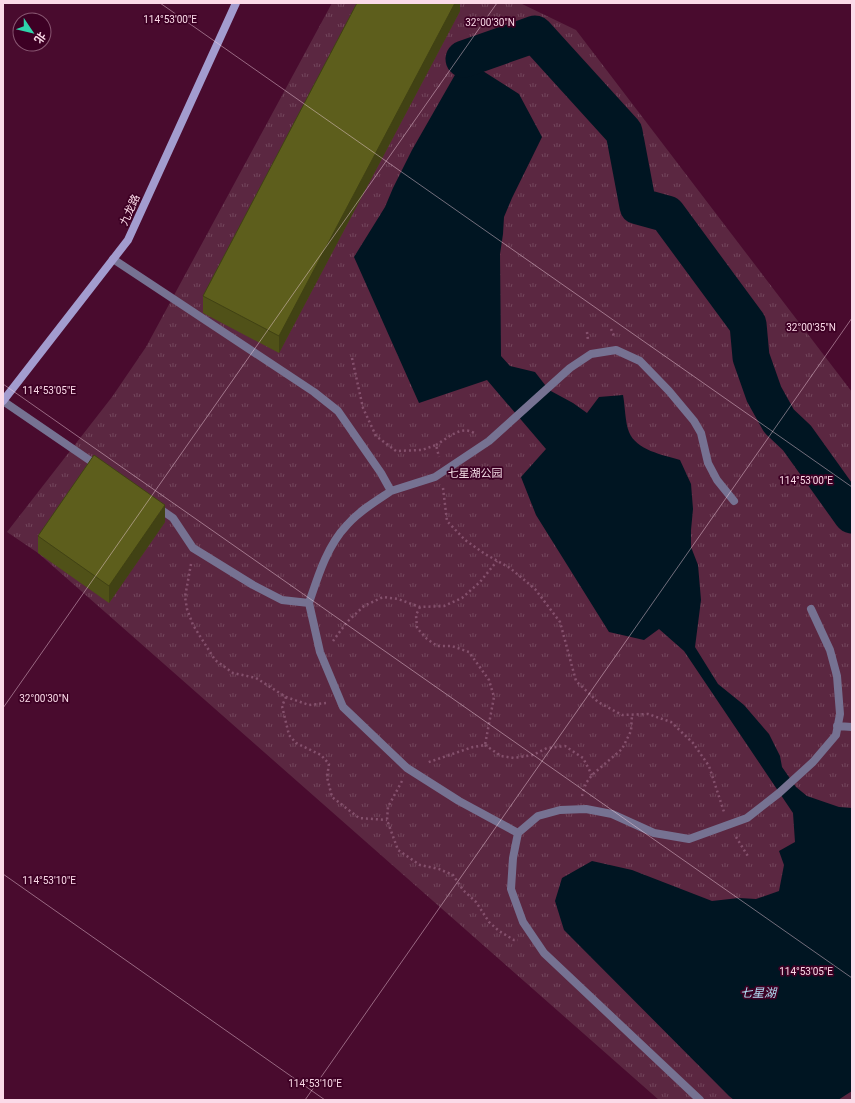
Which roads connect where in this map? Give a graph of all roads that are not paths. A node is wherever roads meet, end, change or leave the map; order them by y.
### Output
1 (236, 3) edge
2 (113, 259) junction
3 (3, 401) edge
4 (107, 473) edge
5 (391, 491) junction
6 (734, 501) dead end
7 (153, 504) edge
8 (309, 602) junction
9 (811, 609) dead end
10 (838, 726) junction
11 (852, 727) edge
12 (518, 833) junction
13 (700, 1100) edge

1 - 2 main road, 九龙路
2 - 3 main road, 九龙路
2 - 5 lane
3 - 4 lane
5 - 6 lane
5 - 8 lane
7 - 8 lane
8 - 12 lane
9 - 10 lane
10 - 11 lane
10 - 12 lane
12 - 13 lane

